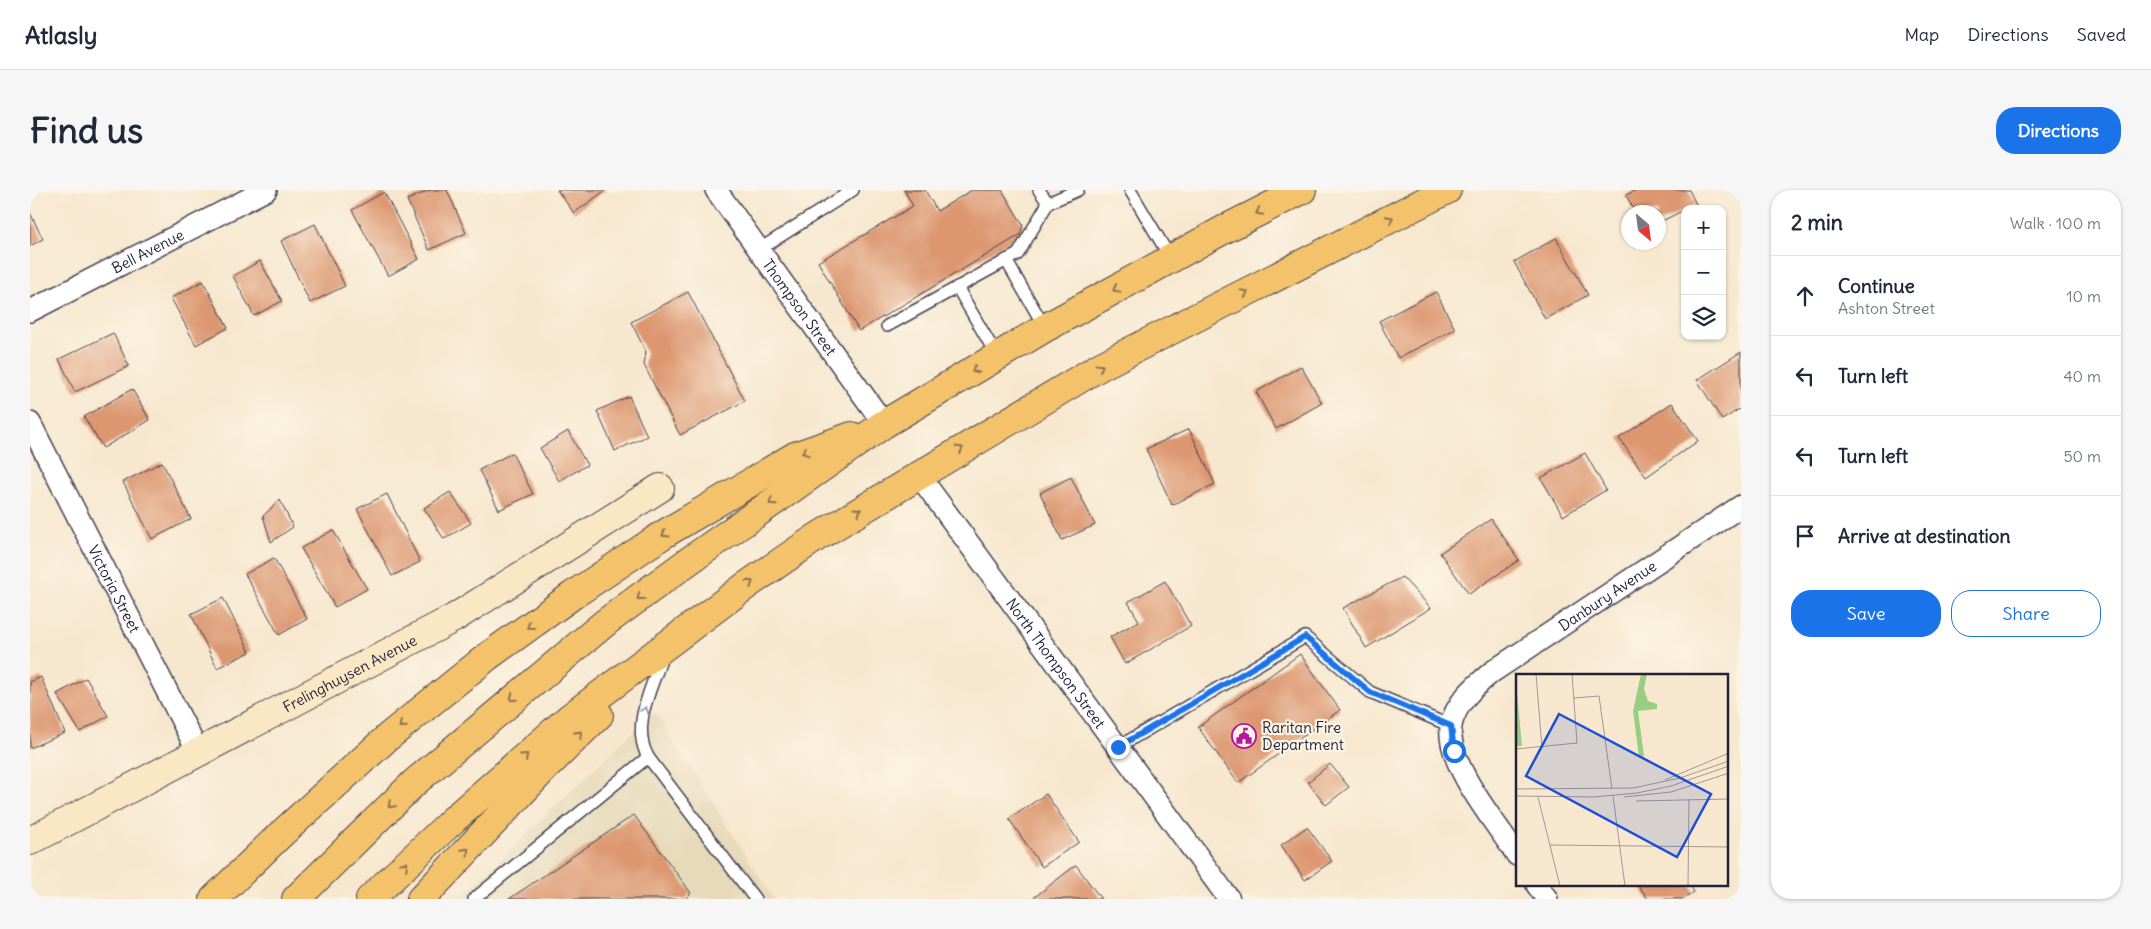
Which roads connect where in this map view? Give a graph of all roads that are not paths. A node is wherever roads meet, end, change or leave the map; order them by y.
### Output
1 (266, 190) edge
2 (716, 190) edge
3 (853, 190) edge
4 (1039, 190) edge
5 (1078, 190) edge
6 (1130, 190) edge
7 (1302, 190) edge
8 (1447, 190) edge
9 (1048, 203) junction
10 (760, 249) junction
11 (1170, 259) junction
12 (1006, 260) junction
13 (957, 287) junction
14 (30, 311) edge
15 (887, 326) dead end
16 (1045, 328) junction
17 (997, 356) junction
18 (30, 423) edge
19 (884, 424) junction
20 (918, 474) junction
21 (660, 488) dead end
22 (1738, 514) edge
23 (711, 612) junction
24 (664, 652) junction
25 (1451, 726) junction
26 (1118, 747) junction
27 (199, 754) junction
28 (648, 757) junction
29 (30, 841) edge
30 (1516, 853) edge
31 (1539, 886) edge
32 (214, 899) edge
33 (296, 899) edge
34 (370, 899) edge
35 (421, 899) edge
36 (474, 899) edge
37 (755, 899) edge
38 (1229, 899) edge
39 (1547, 899) edge

1 - 14 street, Bell Avenue
2 - 10 street, Thompson Street
3 - 10 lane
4 - 9 lane
5 - 9 lane
6 - 11 lane
7 -> 11 highway
20 -> 8 highway
9 - 12 lane
10 - 19 street, Thompson Street
11 -> 16 highway
12 - 13 lane
12 - 16 lane
13 - 15 lane
13 - 17 lane
16 - 17 highway
17 -> 19 highway
18 - 27 street, Victoria Street
19 -> 32 highway
19 -> 33 highway
23 -> 20 highway
20 - 26 street, North Thompson Street
21 - 27 street, Frelinghuysen Avenue
22 - 25 street, Danbury Avenue
23 - 24 highway
34 -> 23 highway
28 -> 24 lane
35 -> 24 highway
25 - 26 lane
25 - 30 street
26 - 38 street, North Thompson Street
27 - 29 street, Frelinghuysen Avenue
28 - 36 lane
28 - 37 lane
31 - 39 street

